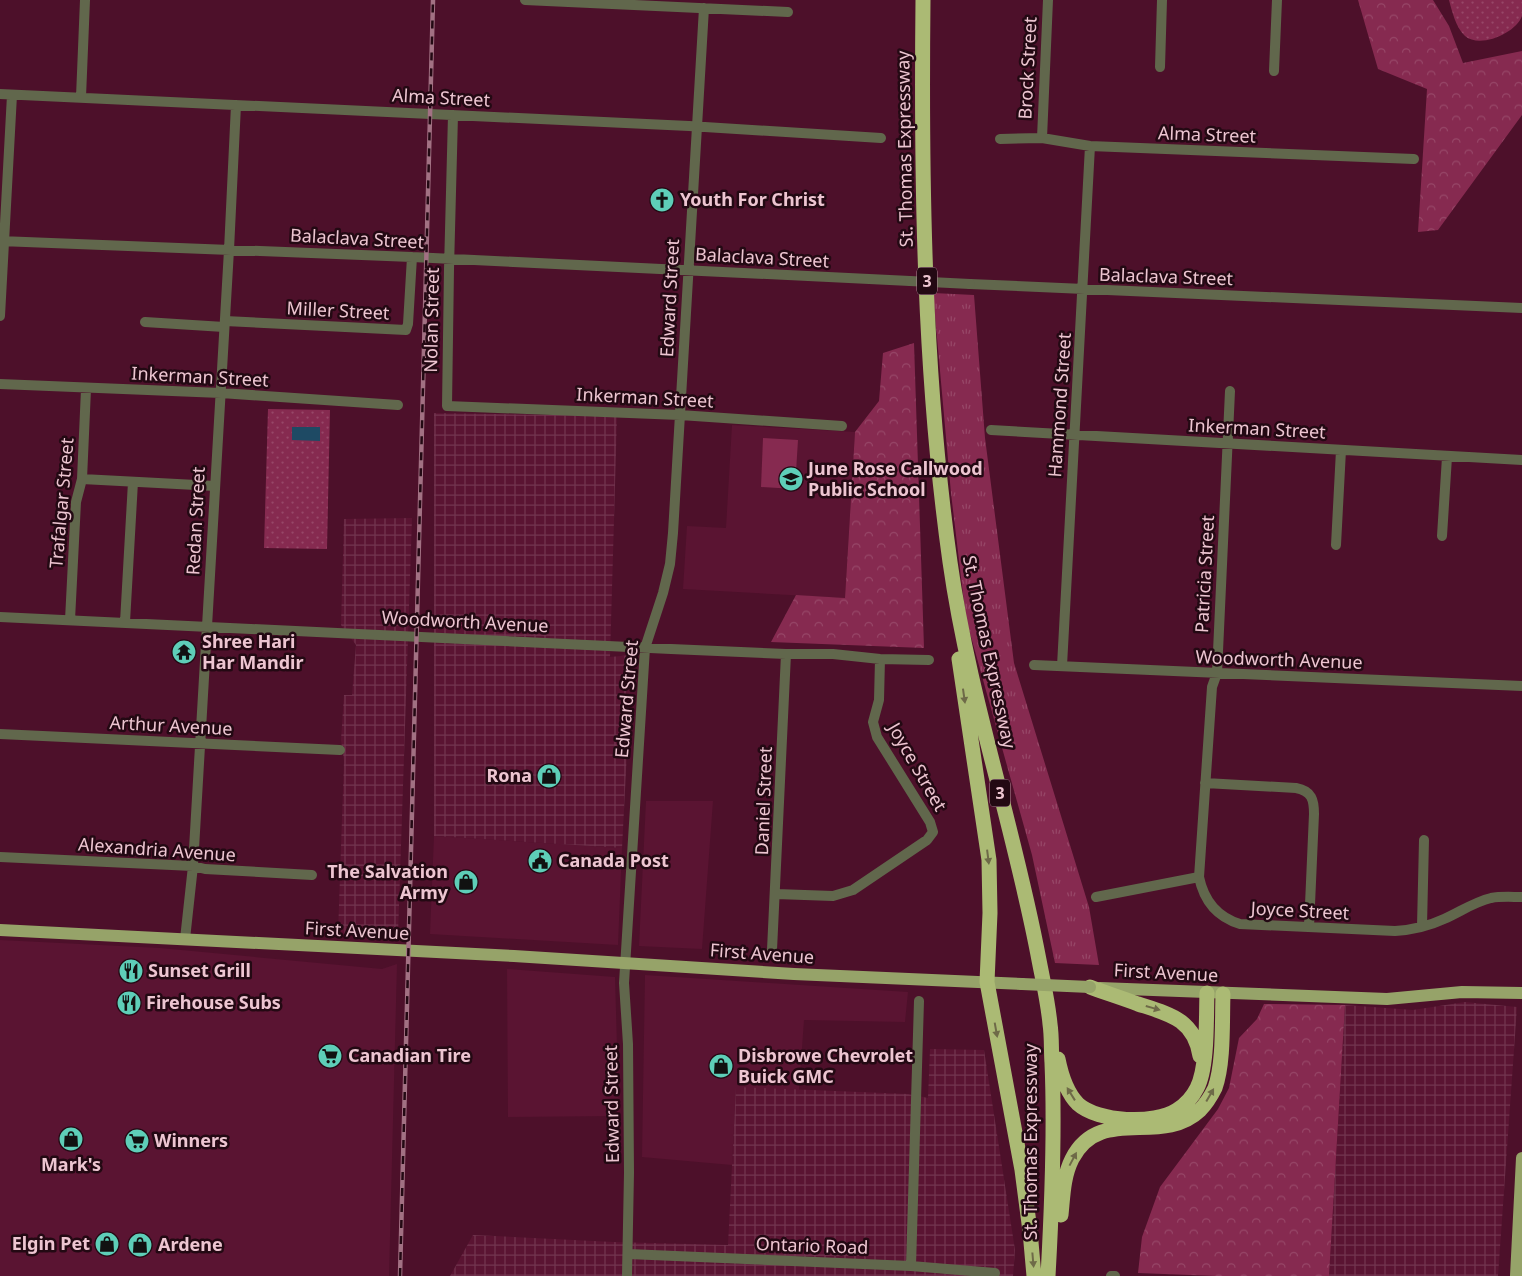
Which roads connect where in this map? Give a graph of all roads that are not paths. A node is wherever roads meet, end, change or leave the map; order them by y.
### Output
1 (85, 0) edge
2 (525, 0) edge
3 (923, 0) edge
4 (1048, 0) edge
5 (1162, 0) edge
6 (1277, 0) edge
7 (733, 5) edge
8 (704, 8) junction
9 (788, 12) dead end
10 (1160, 67) dead end
11 (1274, 71) dead end
12 (0, 94) edge
13 (12, 95) junction
14 (81, 97) junction
15 (236, 105) junction
16 (453, 115) junction
17 (697, 126) junction
18 (881, 138) dead end
19 (1042, 138) junction
20 (1000, 139) dead end
21 (1090, 146) junction
22 (1414, 159) dead end
23 (2, 241) edge
24 (229, 250) junction
25 (412, 258) junction
26 (449, 259) junction
27 (688, 271) junction
28 (1084, 289) junction
29 (1522, 309) edge
30 (0, 316) edge
31 (145, 322) dead end
32 (225, 324) junction
33 (0, 384) edge
34 (86, 388) junction
35 (1230, 392) dead end
36 (220, 393) junction
37 (398, 405) dead end
38 (447, 406) joint
39 (680, 416) junction
40 (842, 426) dead end
41 (991, 430) dead end
42 (1074, 435) junction
43 (1228, 443) junction
44 (1340, 450) junction
45 (1447, 456) junction
46 (1522, 460) edge
47 (82, 479) junction
48 (133, 482) junction
49 (215, 486) junction
50 (1442, 536) dead end
51 (1336, 544) dead end
52 (949, 561) junction
53 (0, 617) edge
54 (70, 620) junction
55 (125, 622) junction
56 (207, 626) junction
57 (645, 648) junction
58 (786, 654) junction
59 (880, 659) junction
60 (929, 660) dead end
61 (1034, 665) dead end
62 (1062, 666) junction
63 (1217, 673) junction
64 (1522, 686) edge
65 (0, 734) edge
66 (200, 744) junction
67 (340, 750) dead end
68 (1205, 783) junction
69 (1424, 840) dead end
70 (0, 857) edge
71 (193, 866) junction
72 (312, 875) dead end
73 (1199, 877) junction
74 (776, 894) junction
75 (1096, 897) dead end
76 (1522, 897) edge
77 (1422, 926) junction
78 (1309, 927) junction
79 (0, 930) edge
80 (185, 939) junction
81 (772, 950) dead end
82 (626, 963) junction
83 (988, 982) junction
84 (1090, 987) junction
85 (1206, 993) junction
86 (1522, 993) edge
87 (1223, 994) junction
88 (919, 1001) dead end
89 (1050, 1026) junction
90 (1199, 1081) junction
91 (1522, 1158) edge
92 (628, 1254) junction
93 (911, 1266) junction
94 (996, 1274) dead end
95 (627, 1276) edge
96 (1034, 1276) edge
97 (1048, 1276) edge
98 (1056, 1276) edge
99 (1516, 1276) edge

1 - 14 street
2 - 8 street
3 - 52 highway, St. Thomas Expressway / 3
4 - 19 street, Brock Street
5 - 10 street
6 - 11 street
7 - 8 street
7 - 9 street
8 - 17 street, Edward Street
12 - 13 street, Alma Street
13 - 14 street, Alma Street
13 - 23 street
14 - 15 street, Alma Street
15 - 16 street, Alma Street
15 - 24 street, Redan Street
16 - 17 street, Alma Street
16 - 26 street, Nolan Street
17 - 18 street, Alma Street
17 - 27 street, Edward Street
19 - 20 street, Alma Street
19 - 21 street, Alma Street
21 - 22 street, Alma Street
21 - 28 street, Hammond Street
23 - 24 street, Balaclava Street
23 - 30 street
24 - 25 street, Balaclava Street
24 - 32 street, Redan Street
25 - 26 street, Balaclava Street
25 - 32 street, Miller Street
26 - 27 street, Balaclava Street
26 - 38 street, Nolan Street
27 - 28 street, Balaclava Street, bridge
27 - 39 street, Edward Street
28 - 29 street, Balaclava Street
28 - 42 street, Hammond Street
31 - 32 street
32 - 36 street, Redan Street
33 - 34 street, Inkerman Street
34 - 36 street, Inkerman Street
34 - 47 street, Trafalgar Street
35 - 43 street, Patricia Street
36 - 37 street, Inkerman Street
36 - 49 street, Redan Street
38 - 39 street, Inkerman Street
39 - 40 street, Inkerman Street
39 - 57 street, Edward Street
41 - 42 street, Inkerman Street
42 - 43 street, Inkerman Street
42 - 62 street, Hammond Street
43 - 44 street, Inkerman Street
43 - 63 street, Patricia Street
44 - 45 street, Inkerman Street
44 - 51 street
45 - 46 street, Inkerman Street
45 - 50 street
47 - 48 street
47 - 54 street, Trafalgar Street
48 - 49 street
48 - 55 street
49 - 56 street, Redan Street
52 -> 83 highway
52 - 89 highway, St. Thomas Expressway / 3
53 - 54 street, Woodworth Avenue
54 - 55 street, Woodworth Avenue
55 - 56 street, Woodworth Avenue
56 - 57 street, Woodworth Avenue
56 - 66 street, Redan Street
57 - 58 street, Woodworth Avenue
57 - 82 street, Edward Street
58 - 59 street, Woodworth Avenue
58 - 74 street, Daniel Street
59 - 60 street, Woodworth Avenue
59 - 74 street, Joyce Street
61 - 62 street, Woodworth Avenue
62 - 63 street, Woodworth Avenue
63 - 64 street, Woodworth Avenue
63 - 68 street, Patricia Street
65 - 66 street, Arthur Avenue
66 - 67 street, Arthur Avenue
66 - 71 street, Redan Street
68 - 73 street, Patricia Street
68 - 78 street
69 - 77 street
70 - 71 street, Alexandria Avenue
71 - 72 street, Alexandria Avenue
71 - 80 street, Redan Street
73 - 75 street
73 - 78 street, Joyce Street
74 - 81 street, Daniel Street
76 - 77 street, Joyce Street
77 - 78 street, Joyce Street
79 - 80 main road, First Avenue
80 - 82 main road, First Avenue
82 - 83 main road, First Avenue
82 - 92 street, Edward Street
83 - 84 main road, First Avenue, bridge
83 -> 96 highway
84 - 85 main road, First Avenue
84 -> 90 highway
85 - 87 main road, First Avenue
85 - 90 highway
86 - 87 main road, First Avenue
98 -> 87 highway
88 - 93 street
90 -> 89 highway
89 - 97 highway, St. Thomas Expressway / 3
91 - 99 main road
92 - 93 street, Ontario Road
92 - 95 street, Edward Street
93 - 94 street, Ontario Road

